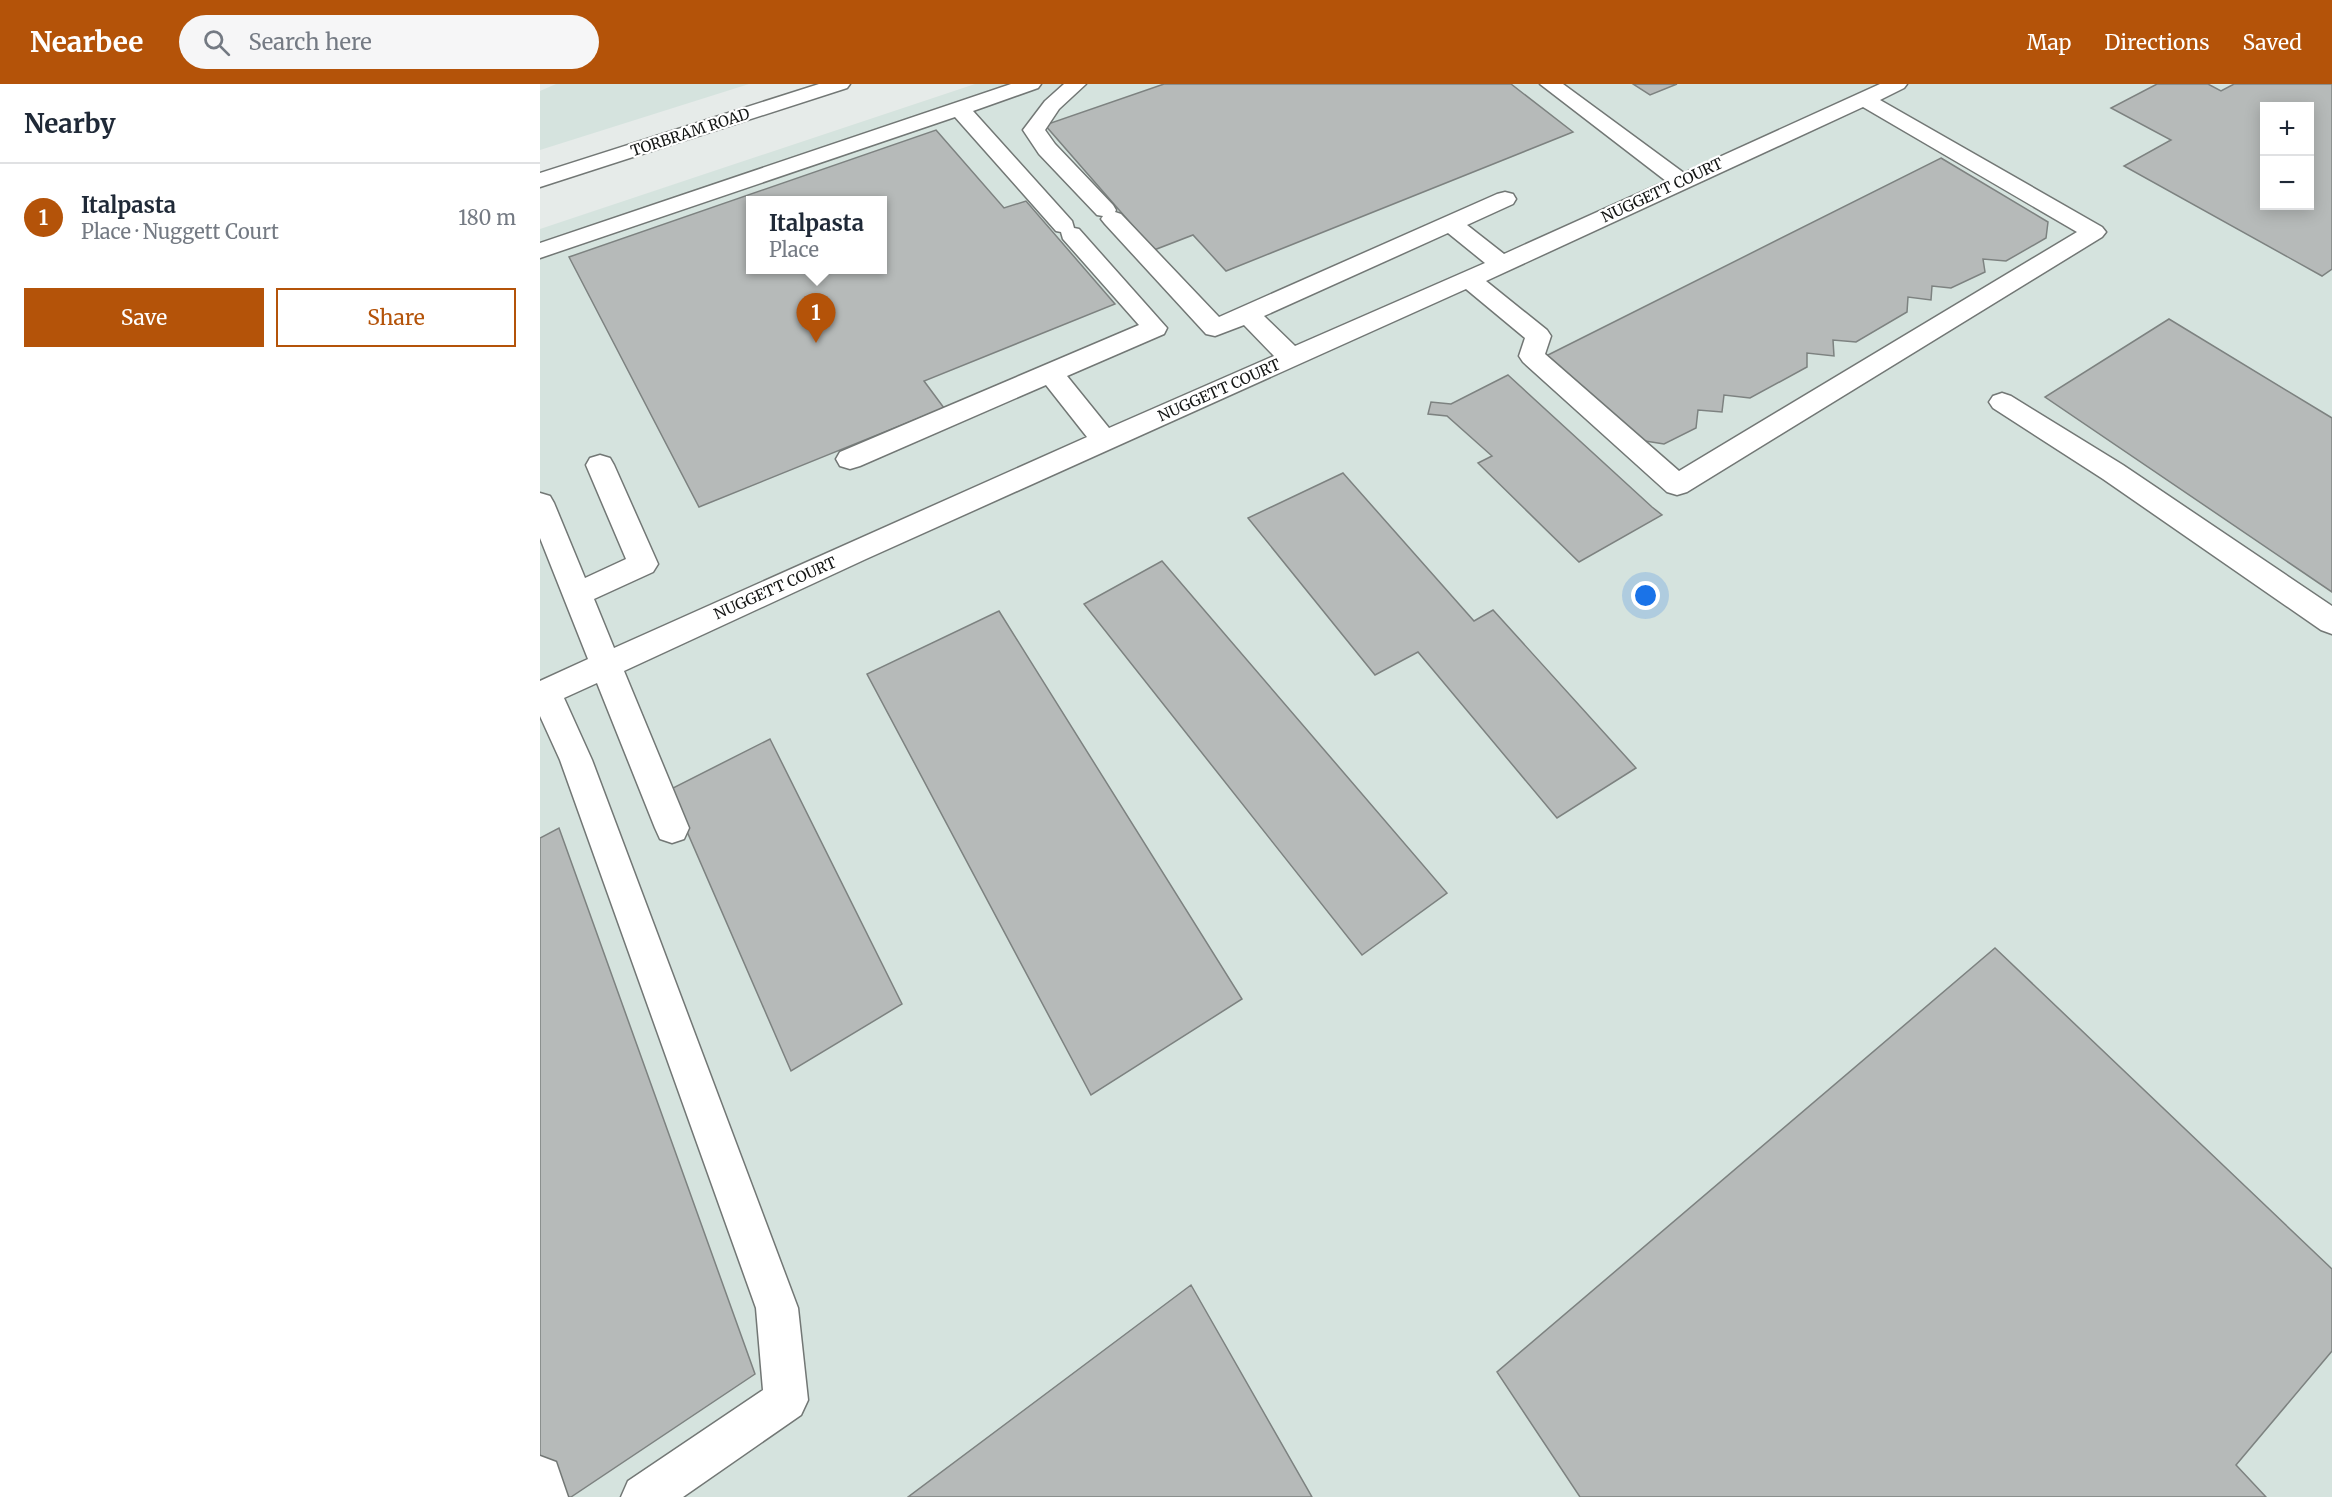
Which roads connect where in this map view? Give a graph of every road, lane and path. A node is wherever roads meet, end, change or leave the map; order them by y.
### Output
1 (840, 84) edge
2 (1030, 84) edge
3 (1076, 84) edge
4 (1550, 84) edge
5 (1897, 84) edge
6 (1864, 99) junction
7 (958, 108) junction
8 (540, 180) edge
9 (1681, 181) junction
10 (1505, 199) dead end
11 (1450, 223) junction
12 (540, 251) edge
13 (1501, 264) junction
14 (1468, 279) junction
15 (1247, 314) junction
16 (1291, 358) junction
17 (1051, 373) junction
18 (2002, 402) dead end
19 (1105, 441) junction
20 (850, 459) dead end
21 (600, 465) dead end
22 (540, 503) edge
23 (577, 594) junction
24 (2332, 622) edge
25 (606, 664) junction
26 (542, 693) edge
27 (672, 828) dead end
28 (540, 1478) edge
29 (545, 1497) edge
30 (644, 1497) edge

1 - 8 street, TORBRAM ROAD
2 - 7 street
3 - 15 street
4 - 9 street
5 - 6 street, NUGGETT COURT
6 - 9 street, NUGGETT COURT
6 - 14 street
7 - 12 street
7 - 17 street
9 - 13 street, NUGGETT COURT
10 - 11 street
11 - 13 street
11 - 15 street
13 - 14 street, NUGGETT COURT
14 - 16 street, NUGGETT COURT
15 - 16 street
16 - 19 street, NUGGETT COURT
17 - 19 street
17 - 20 street
18 - 24 street
19 - 25 street, NUGGETT COURT
21 - 23 street
22 - 23 street
23 - 25 street
25 - 26 street, NUGGETT COURT
25 - 27 street
26 - 30 street
28 - 29 street

